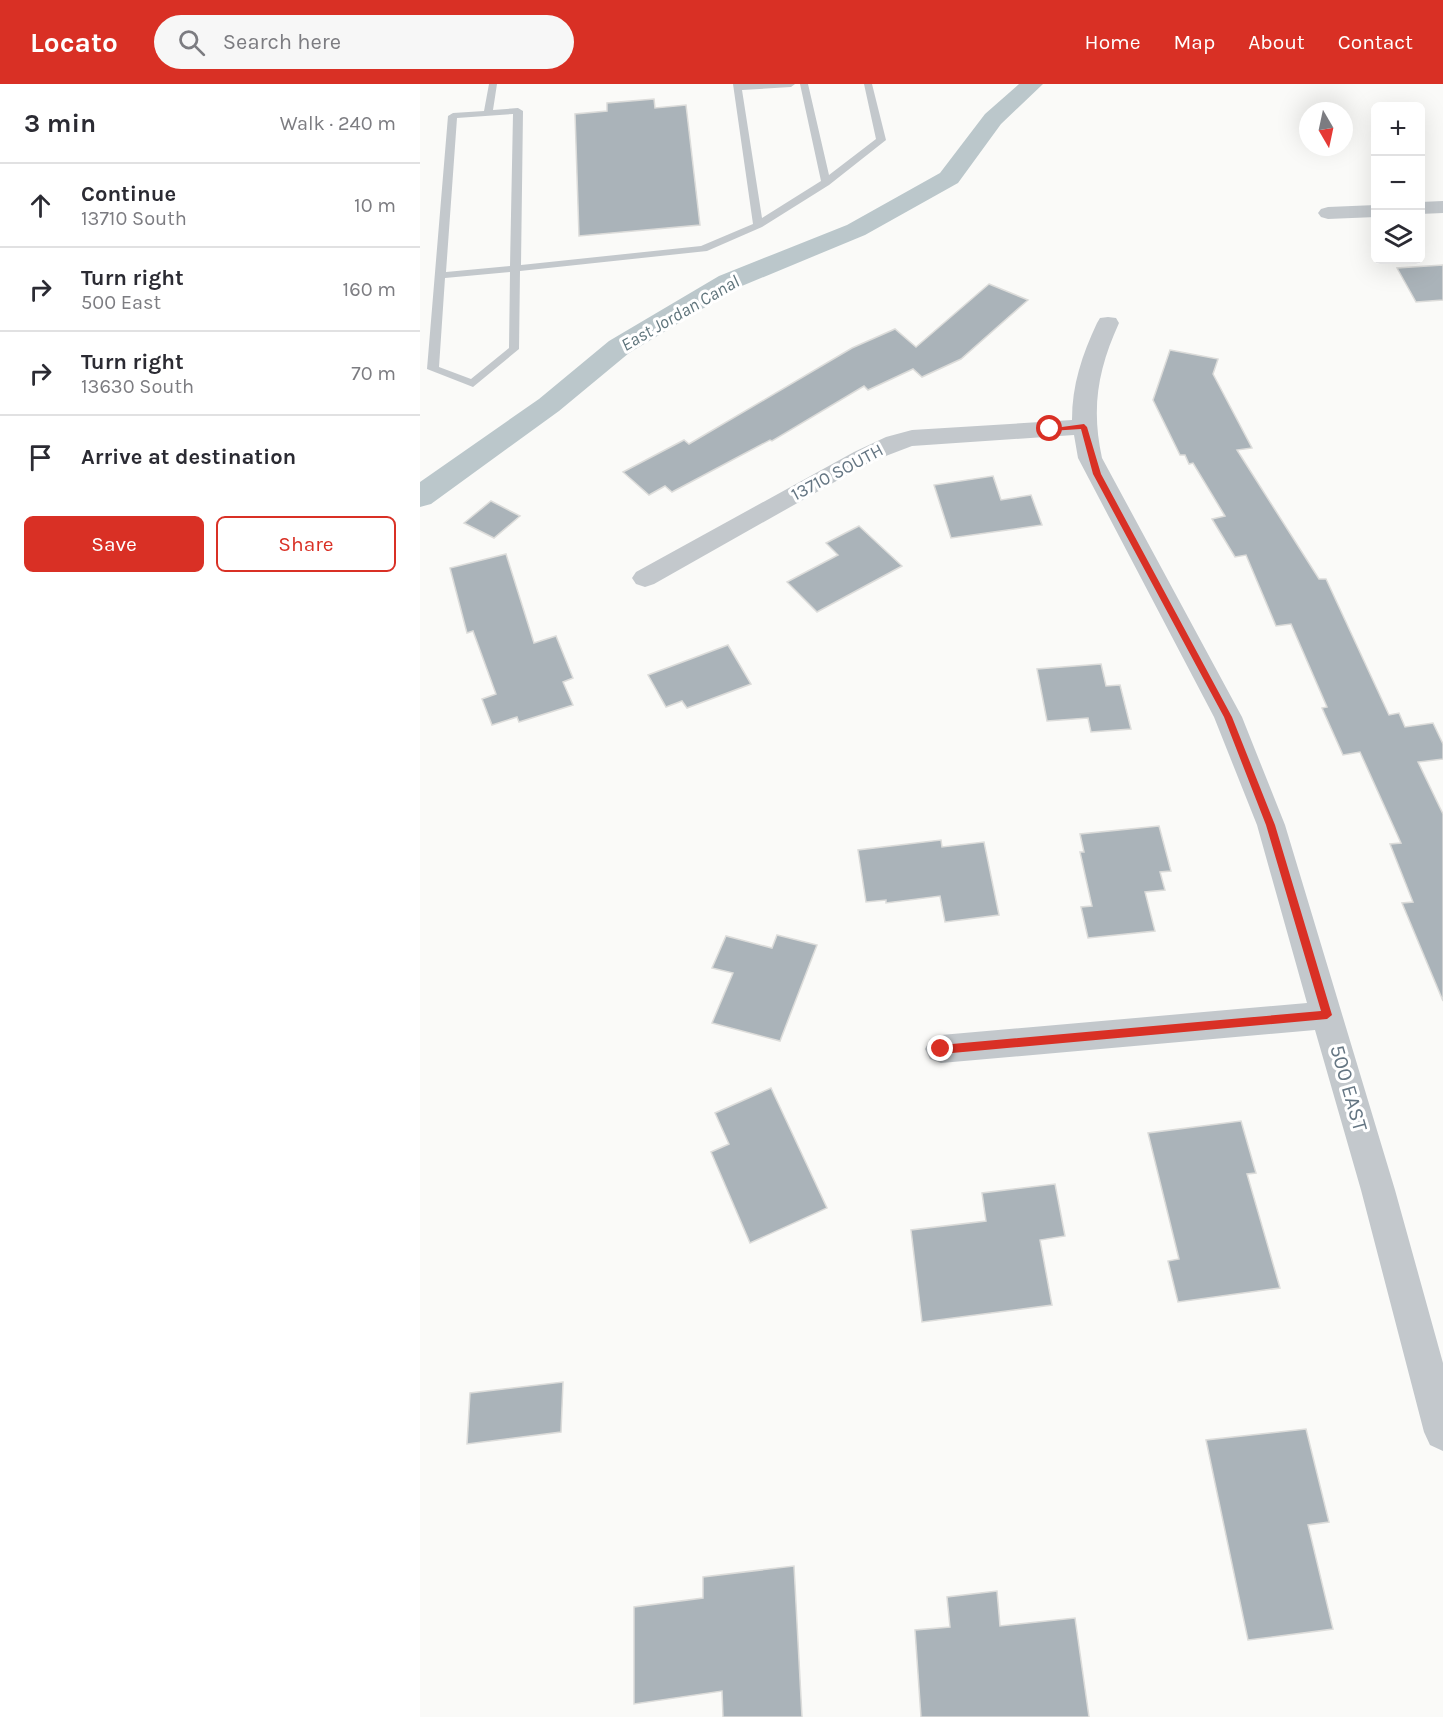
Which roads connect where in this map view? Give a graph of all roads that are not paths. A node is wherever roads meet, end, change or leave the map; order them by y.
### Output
1 (493, 84) edge
2 (791, 84) edge
3 (804, 84) edge
4 (868, 84) edge
5 (737, 86) edge
6 (488, 113) junction
7 (826, 183) junction
8 (1443, 207) edge
9 (1425, 208) edge
10 (1371, 211) edge
11 (1328, 213) dead end
12 (758, 225) junction
13 (515, 269) junction
14 (439, 276) junction
15 (1108, 323) dead end
16 (1084, 427) junction
17 (645, 578) dead end
18 (1327, 1015) junction
19 (941, 1049) dead end
20 (1443, 1432) edge

1 - 6 lane
2 - 5 lane
3 - 7 lane
4 - 7 lane
5 - 12 lane
6 - 13 lane
6 - 14 lane
7 - 12 lane
8 - 9 street
10 - 11 street
12 - 13 lane
13 - 14 lane
13 - 14 lane
15 - 16 street, 500 EAST
16 - 17 street, 13710 SOUTH
16 - 18 street, 500 EAST
18 - 19 street
18 - 20 street, 500 EAST

